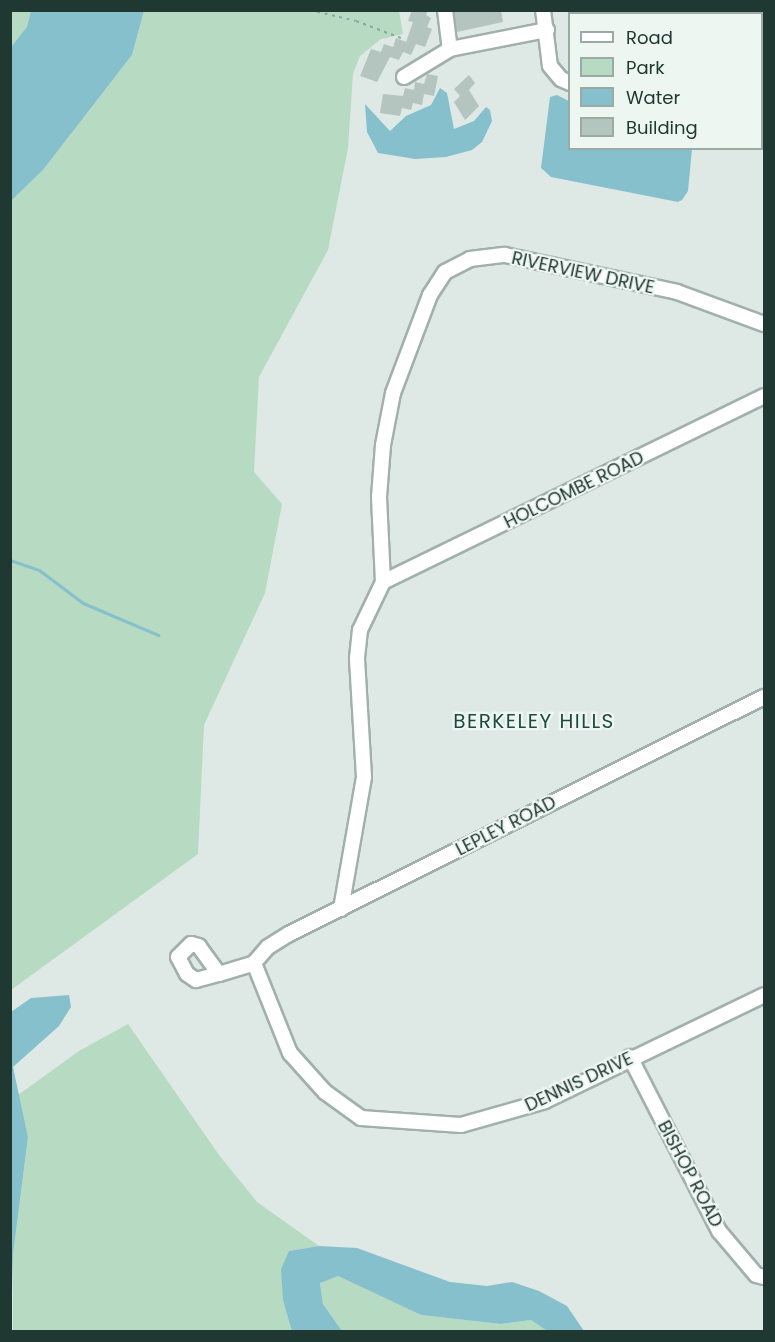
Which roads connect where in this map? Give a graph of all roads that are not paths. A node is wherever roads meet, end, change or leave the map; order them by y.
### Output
1 (445, 10) edge
2 (543, 10) edge
3 (547, 30) junction
4 (450, 49) junction
5 (404, 77) dead end
6 (568, 82) edge
7 (765, 324) edge
8 (765, 396) edge
9 (383, 582) junction
10 (765, 697) edge
11 (341, 909) junction
12 (254, 963) junction
13 (219, 974) dead end
14 (765, 995) edge
15 (630, 1057) junction
16 (765, 1277) edge

1 - 4 street
2 - 3 street
3 - 4 street
3 - 6 street
4 - 5 street
7 - 9 street, RIVERVIEW DRIVE
8 - 9 street, HOLCOMBE ROAD
9 - 11 street, RIVERVIEW DRIVE
10 - 11 street, LEPLEY ROAD
11 - 12 street, LEPLEY ROAD
12 - 13 street
12 - 15 street, DENNIS DRIVE
14 - 15 street, DENNIS DRIVE
15 - 16 street, BISHOP ROAD

